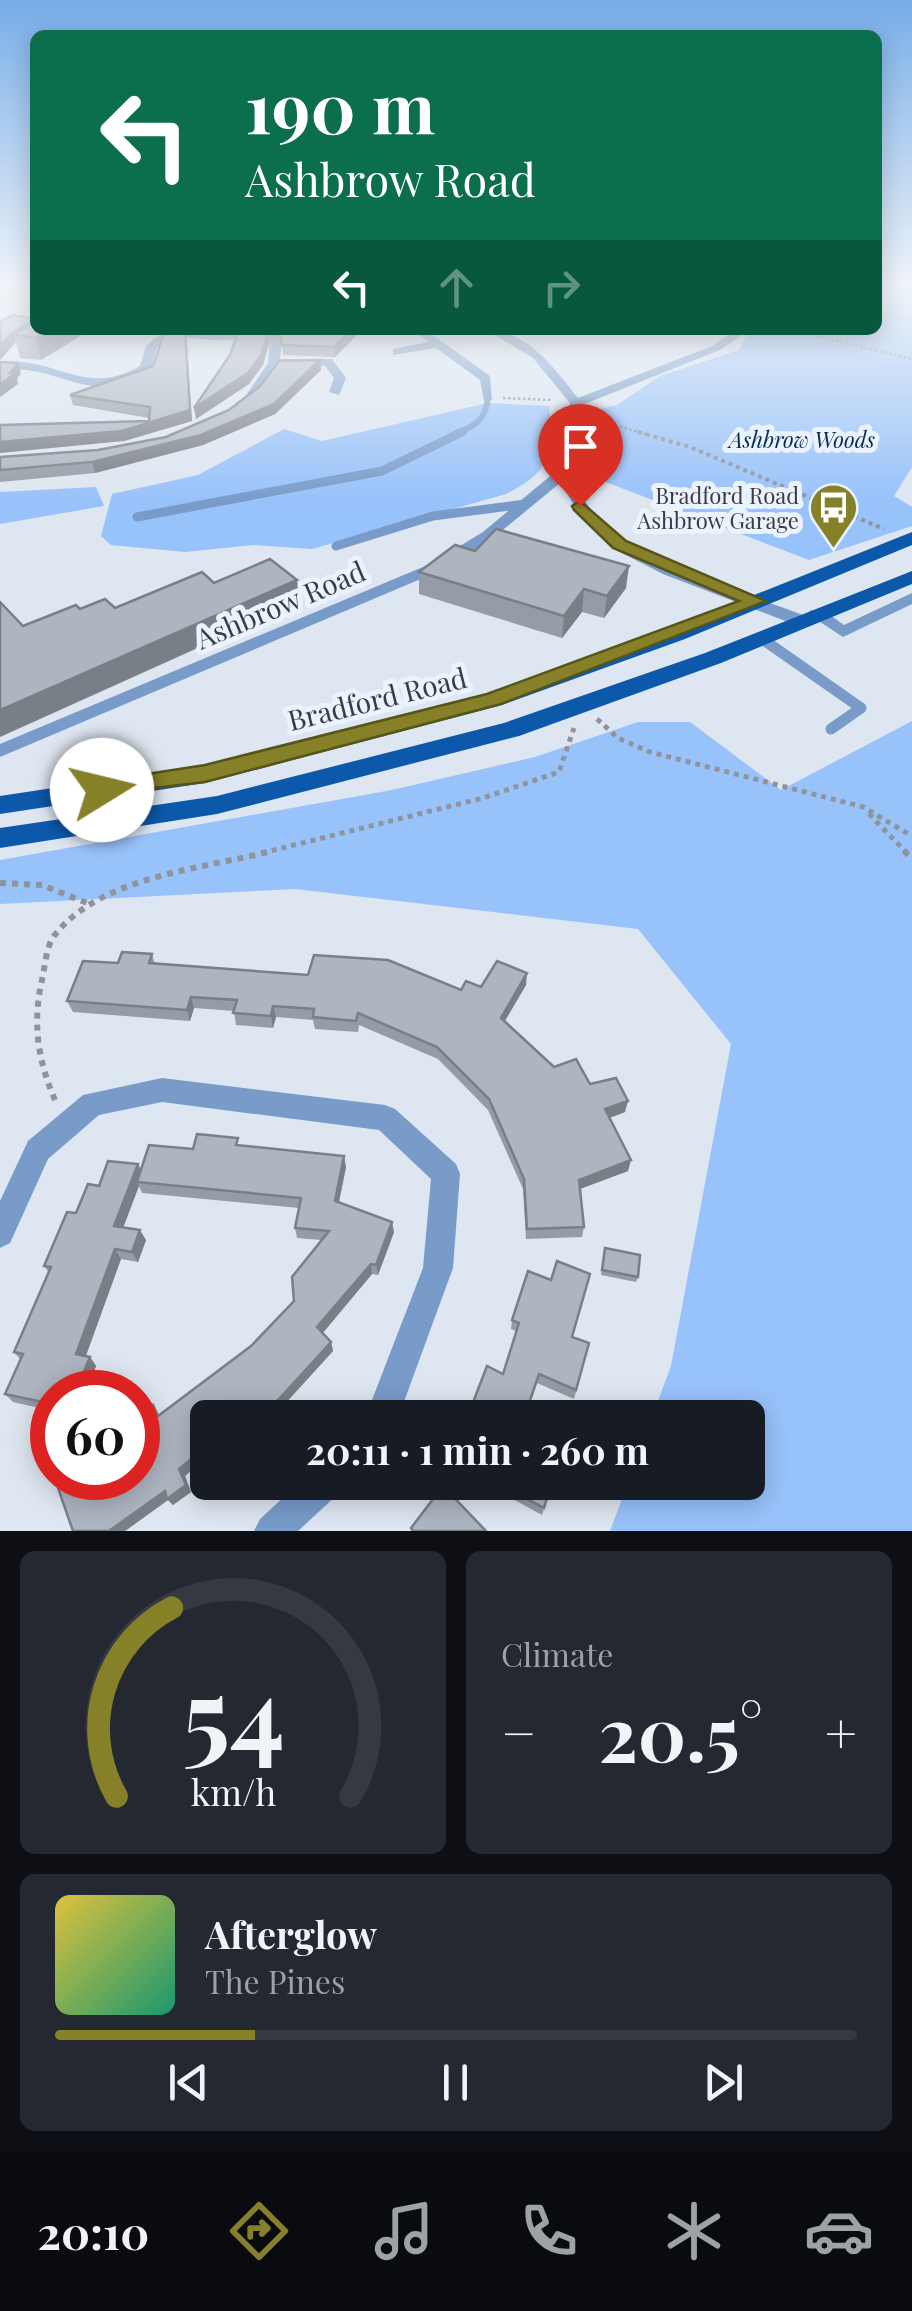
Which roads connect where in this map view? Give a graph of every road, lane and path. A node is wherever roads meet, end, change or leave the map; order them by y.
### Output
1 (148, 359) edge
2 (274, 359) edge
3 (458, 359) edge
4 (540, 359) edge
5 (688, 359) edge
6 (274, 363) junction
7 (4, 365) edge
8 (334, 392) dead end
9 (488, 397) junction
10 (242, 404) edge
11 (575, 406) junction
12 (562, 474) junction
13 (524, 504) junction
14 (137, 517) dead end
15 (904, 533) edge
16 (336, 546) dead end
17 (912, 577) edge
18 (912, 598) edge
19 (756, 601) junction
20 (809, 618) junction
21 (761, 638) junction
22 (580, 705) junction
23 (830, 728) dead end
24 (1, 751) edge
25 (0, 805) edge
26 (863, 807) junction
27 (912, 836) edge
28 (0, 838) edge
29 (912, 859) edge
30 (0, 883) edge
31 (87, 903) junction
32 (66, 1126) junction
33 (0, 1233) edge
34 (389, 1400) edge
35 (306, 1500) edge
36 (272, 1531) edge

1 - 7 street
2 - 6 street
3 - 9 street
4 - 11 street
5 - 11 street
6 - 8 street
6 - 10 street
9 - 11 path
9 - 14 lane
11 - 12 street
11 - 15 path
12 - 13 street, Ashbrow Road
12 - 19 street
13 - 16 lane
13 - 24 street, Ashbrow Road
15 - 19 main road, Bradford Road
17 - 20 main road
18 - 20 street
19 - 20 street
19 - 25 main road, Bradford Road
20 - 21 main road
21 - 22 main road
21 - 23 lane
22 - 26 path
22 - 28 main road
22 - 31 path
26 - 27 path
26 - 29 path
30 - 31 path
31 - 32 path
32 - 33 street
32 - 34 street
35 - 36 street

